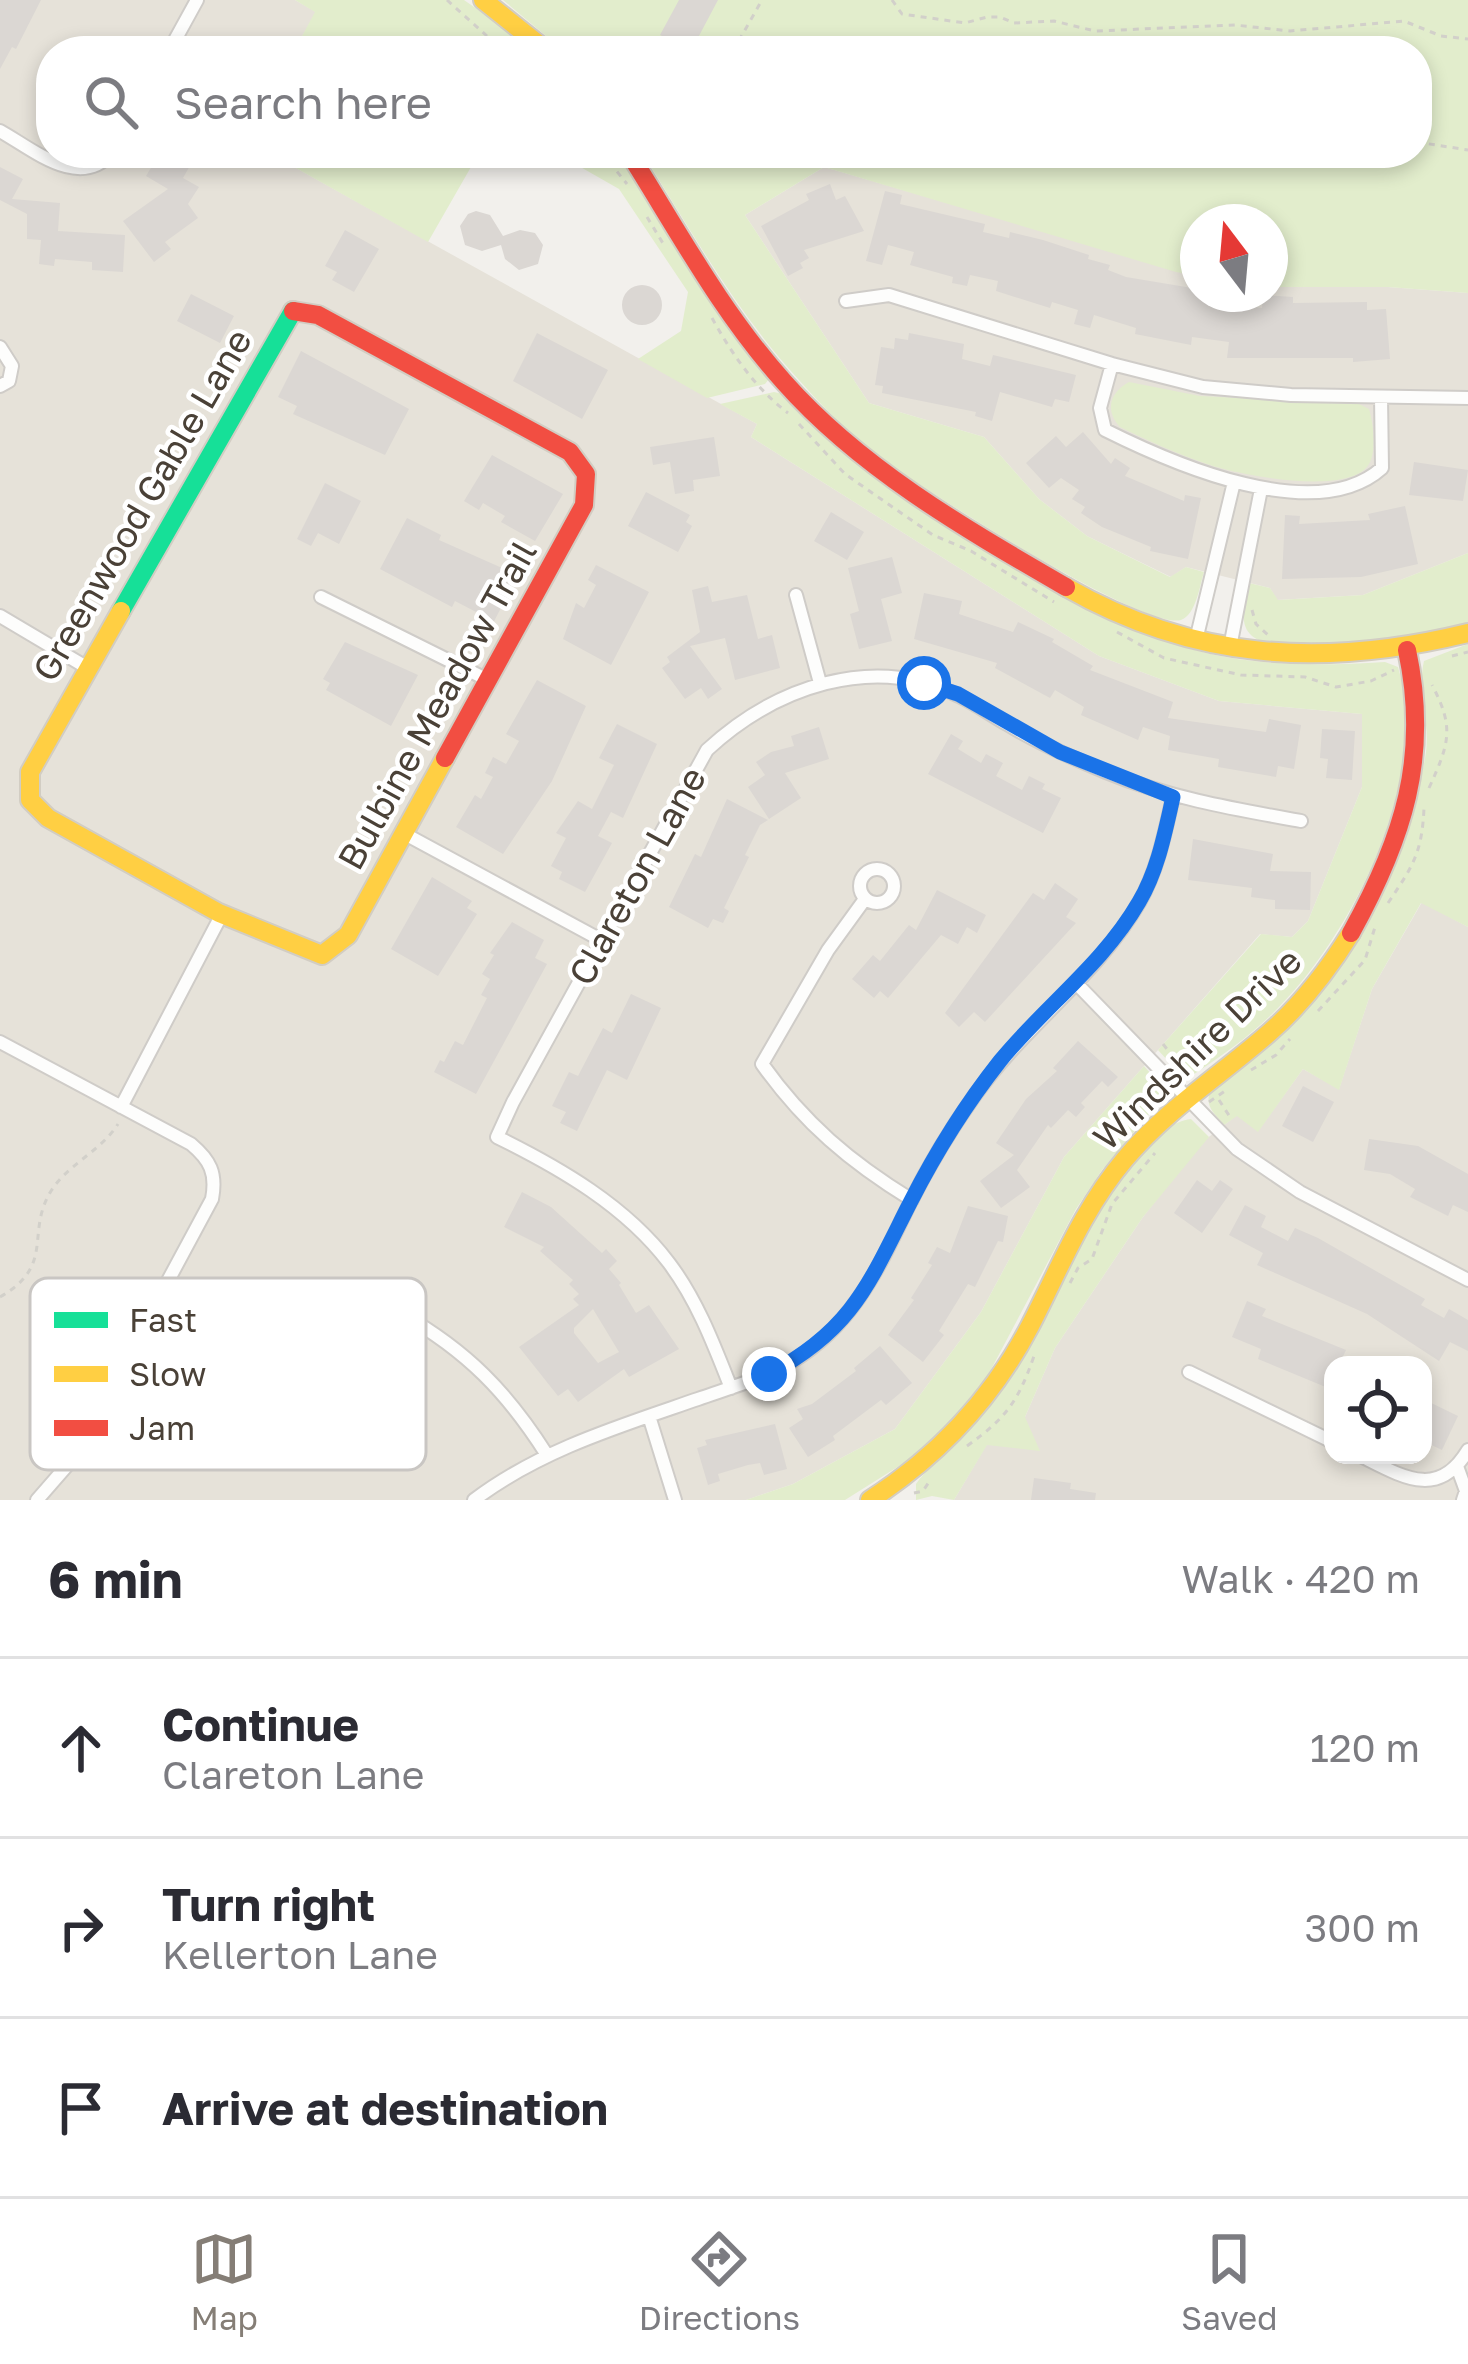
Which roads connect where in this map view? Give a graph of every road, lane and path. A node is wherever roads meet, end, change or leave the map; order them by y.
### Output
1 (197, 0) edge
2 (447, 0) edge
3 (483, 0) edge
4 (762, 0) edge
5 (892, 0) edge
6 (177, 36) edge
7 (487, 36) edge
8 (528, 36) edge
9 (742, 36) edge
10 (1468, 39) edge
11 (0, 131) edge
12 (1432, 144) edge
13 (1468, 149) edge
14 (36, 151) edge
15 (615, 168) edge
16 (639, 168) edge
17 (638, 196) dead end
18 (645, 213) dead end
19 (668, 250) dead end
20 (846, 301) dead end
21 (710, 316) dead end
22 (0, 347) edge
23 (1112, 364) junction
24 (0, 386) edge
25 (1381, 397) junction
26 (1468, 398) edge
27 (586, 474) joint
28 (1234, 482) junction
29 (1261, 488) junction
30 (1219, 555) junction
31 (1246, 561) junction
32 (796, 596) dead end
33 (321, 597) dead end
34 (1255, 597) dead end
35 (1066, 606) dead end
36 (0, 616) edge
37 (1113, 630) dead end
38 (1468, 633) edge
39 (1196, 640) junction
40 (1230, 646) junction
41 (1269, 652) junction
42 (1409, 657) junction
43 (86, 667) junction
44 (488, 680) junction
45 (820, 683) junction
46 (1173, 797) junction
47 (1301, 821) dead end
48 (406, 834) junction
49 (866, 899) dead end
50 (223, 912) junction
51 (601, 940) junction
52 (1076, 983) junction
53 (0, 1042) edge
54 (1163, 1044) dead end
55 (1191, 1094) junction
56 (1218, 1099) dead end
57 (124, 1108) junction
58 (1232, 1120) dead end
59 (912, 1200) junction
60 (170, 1278) edge
61 (1468, 1280) edge
62 (0, 1297) edge
63 (426, 1328) edge
64 (1189, 1372) dead end
65 (731, 1388) junction
66 (650, 1416) junction
67 (1324, 1438) edge
68 (1468, 1450) edge
69 (547, 1455) junction
70 (1377, 1464) edge
71 (1458, 1469) junction
72 (64, 1470) edge
73 (1419, 1485) junction
74 (38, 1500) edge
75 (474, 1500) edge
76 (675, 1500) edge
77 (870, 1500) edge
78 (1425, 1500) edge
79 (1463, 1500) edge

1 - 6 street
2 - 7 path
3 - 8 street
4 - 9 path
5 - 10 path
11 - 14 street
12 - 13 path
15 - 17 path
16 - 39 street
18 - 19 path
20 - 23 street
21 - 35 path
22 - 24 street
23 - 25 street
23 - 28 street
25 - 26 street
25 - 29 street
27 - 43 street, Greenwood Gable Lane
27 - 44 street, Bulbine Meadow Trail
28 - 29 street
28 - 30 street
29 - 31 street
30 - 31 street
30 - 39 street
31 - 40 street
32 - 45 street
33 - 44 street
34 - 41 path
36 - 43 street
37 - 42 path
38 - 42 street
39 - 40 street
40 - 41 street
41 - 42 street
42 - 55 street, Windshire Drive
43 - 50 street, Greenwood Gable Lane
44 - 48 street, Bulbine Meadow Trail
45 - 46 street, Clareton Lane
45 - 51 street, Clareton Lane
46 - 47 street, Clareton Lane
46 - 52 street
48 - 50 street, Bulbine Meadow Trail
48 - 51 street
49 - 59 street
50 - 57 street
51 - 65 street, Clareton Lane
52 - 55 street
52 - 59 street
53 - 57 street
54 - 55 path
55 - 61 street
55 - 77 street, Windshire Drive
56 - 58 path
57 - 60 street
57 - 62 path
59 - 65 street
63 - 69 street
64 - 67 street
65 - 66 street
66 - 69 street
66 - 76 street
68 - 71 street
69 - 75 street
70 - 73 street
71 - 73 street
71 - 79 street
72 - 74 street
73 - 78 street

